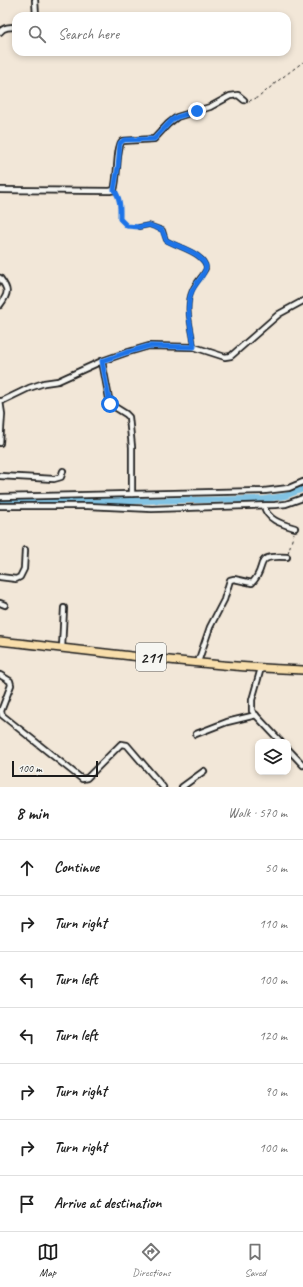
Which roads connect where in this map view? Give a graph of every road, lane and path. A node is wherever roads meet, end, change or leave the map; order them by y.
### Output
1 (35, 0) edge
2 (36, 12) edge
3 (12, 27) edge
4 (0, 32) edge
5 (303, 62) edge
6 (245, 101) joint
7 (0, 190) edge
8 (114, 190) junction
9 (139, 227) joint
10 (0, 278) edge
11 (303, 301) edge
12 (0, 305) edge
13 (194, 347) junction
14 (102, 361) junction
15 (0, 402) edge
16 (0, 443) edge
17 (63, 471) dead end
18 (0, 476) edge
19 (303, 482) edge
20 (132, 494) junction
21 (0, 498) edge
22 (303, 498) edge
23 (0, 506) edge
24 (264, 506) junction
25 (295, 528) joint
26 (25, 550) dead end
27 (287, 557) joint
28 (0, 577) edge
29 (0, 603) edge
30 (5, 605) dead end
31 (64, 608) dead end
32 (0, 641) edge
33 (62, 648) junction
34 (198, 662) junction
35 (261, 668) junction
36 (303, 670) edge
37 (0, 675) edge
38 (256, 716) junction
39 (196, 734) dead end
40 (278, 739) edge
41 (291, 752) edge
42 (303, 765) edge
43 (204, 771) dead end
44 (163, 787) edge
45 (182, 787) edge

1 - 2 street
3 - 4 street
5 - 6 path
6 - 8 street
7 - 8 street
8 - 9 path
9 - 13 lane
10 - 12 street
11 - 13 street
13 - 14 street
14 - 15 street
14 - 20 street
15 - 16 street
17 - 18 street
19 - 20 street
20 - 21 street
22 - 24 street
23 - 24 street
24 - 25 street
25 - 27 path
26 - 28 street
27 - 34 street
29 - 30 street
31 - 33 street
32 - 33 main road, 211
33 - 34 main road, 211
34 - 35 main road, 211
35 - 36 main road, 211
35 - 38 street
37 - 44 street
38 - 39 street
38 - 40 street
41 - 42 street
43 - 45 street

